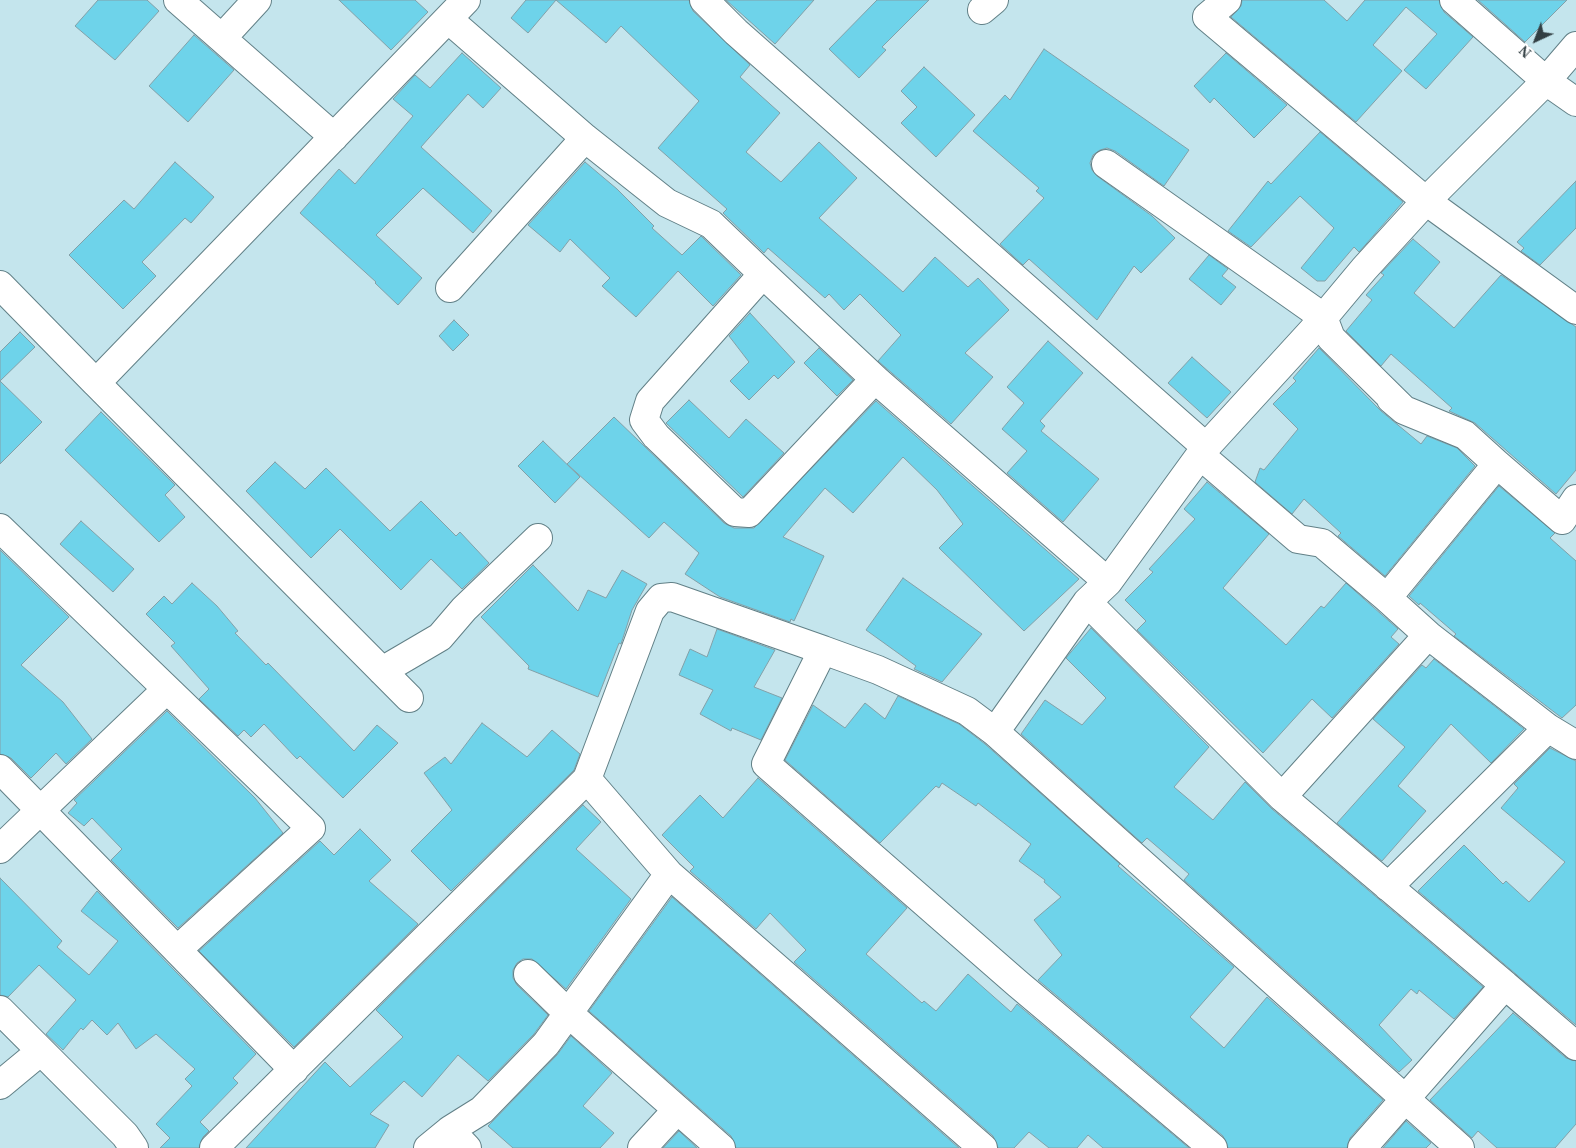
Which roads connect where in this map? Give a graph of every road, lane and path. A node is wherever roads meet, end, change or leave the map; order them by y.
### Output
1 (178, 0) edge
2 (257, 0) edge
3 (704, 0) edge
4 (1227, 0) edge
5 (1454, 0) edge
6 (457, 10) edge
7 (222, 38) junction
8 (1576, 46) edge
9 (1546, 81) junction
10 (1576, 102) edge
11 (334, 137) junction
12 (585, 138) junction
13 (1106, 164) dead end
14 (1426, 201) junction
15 (763, 274) junction
16 (0, 285) edge
17 (450, 288) dead end
18 (1576, 310) edge
19 (1318, 324) junction
20 (875, 379) junction
21 (96, 383) junction
22 (1203, 451) junction
23 (1497, 464) junction
24 (1571, 517) edge
25 (0, 528) edge
26 (538, 538) dead end
27 (1108, 582) junction
28 (1387, 598) junction
29 (1087, 602) junction
30 (1428, 635) junction
31 (823, 650) junction
32 (382, 671) junction
33 (166, 690) junction
34 (409, 698) dead end
35 (1548, 728) junction
36 (996, 732) junction
37 (1576, 745) edge
38 (0, 769) edge
39 (587, 780) junction
40 (1282, 797) junction
41 (40, 810) junction
42 (0, 850) edge
43 (669, 874) junction
44 (1388, 887) junction
45 (177, 950) junction
46 (528, 974) dead end
47 (1505, 985) junction
48 (0, 1010) edge
49 (568, 1013) junction
50 (1576, 1046) edge
51 (41, 1051) junction
52 (294, 1070) junction
53 (0, 1085) edge
54 (1404, 1101) junction
55 (677, 1110) junction
56 (459, 1139) edge
57 (134, 1148) edge
58 (214, 1148) edge
59 (428, 1148) edge
60 (642, 1148) edge
61 (721, 1148) edge
62 (983, 1148) edge
63 (1214, 1148) edge
64 (1362, 1148) edge
65 (1460, 1148) edge

1 - 7 street
2 - 7 street
3 - 22 street
4 - 14 street
5 - 9 street
6 - 11 street
6 - 12 street
7 - 11 street
8 - 9 street
9 - 10 street
9 - 14 street
11 - 21 street
12 - 15 street
12 - 17 street
13 - 19 street
14 - 18 street
14 - 19 street
15 - 20 street
15 - 20 street
16 - 21 street
19 - 22 street
19 - 23 street
20 - 27 street
21 - 32 street
22 - 27 street
22 - 28 street
23 - 24 street
23 - 28 street
25 - 33 street
26 - 32 street
27 - 29 street
28 - 30 street
29 - 36 street
29 - 40 street
30 - 35 street
30 - 40 street
31 - 36 street
31 - 39 street
31 - 63 street
32 - 34 street
33 - 41 street
33 - 45 street
35 - 37 street
35 - 44 street
36 - 54 street
38 - 41 street
39 - 43 street
39 - 52 street
40 - 44 street
41 - 42 street
41 - 45 street
43 - 49 street
43 - 62 street
44 - 47 street
45 - 52 street
46 - 49 street
47 - 50 street
47 - 54 street
48 - 51 street
49 - 55 street
49 - 56 street
51 - 53 street
51 - 57 street
52 - 58 street
54 - 64 street
54 - 65 street
55 - 60 street
55 - 61 street
56 - 59 street

